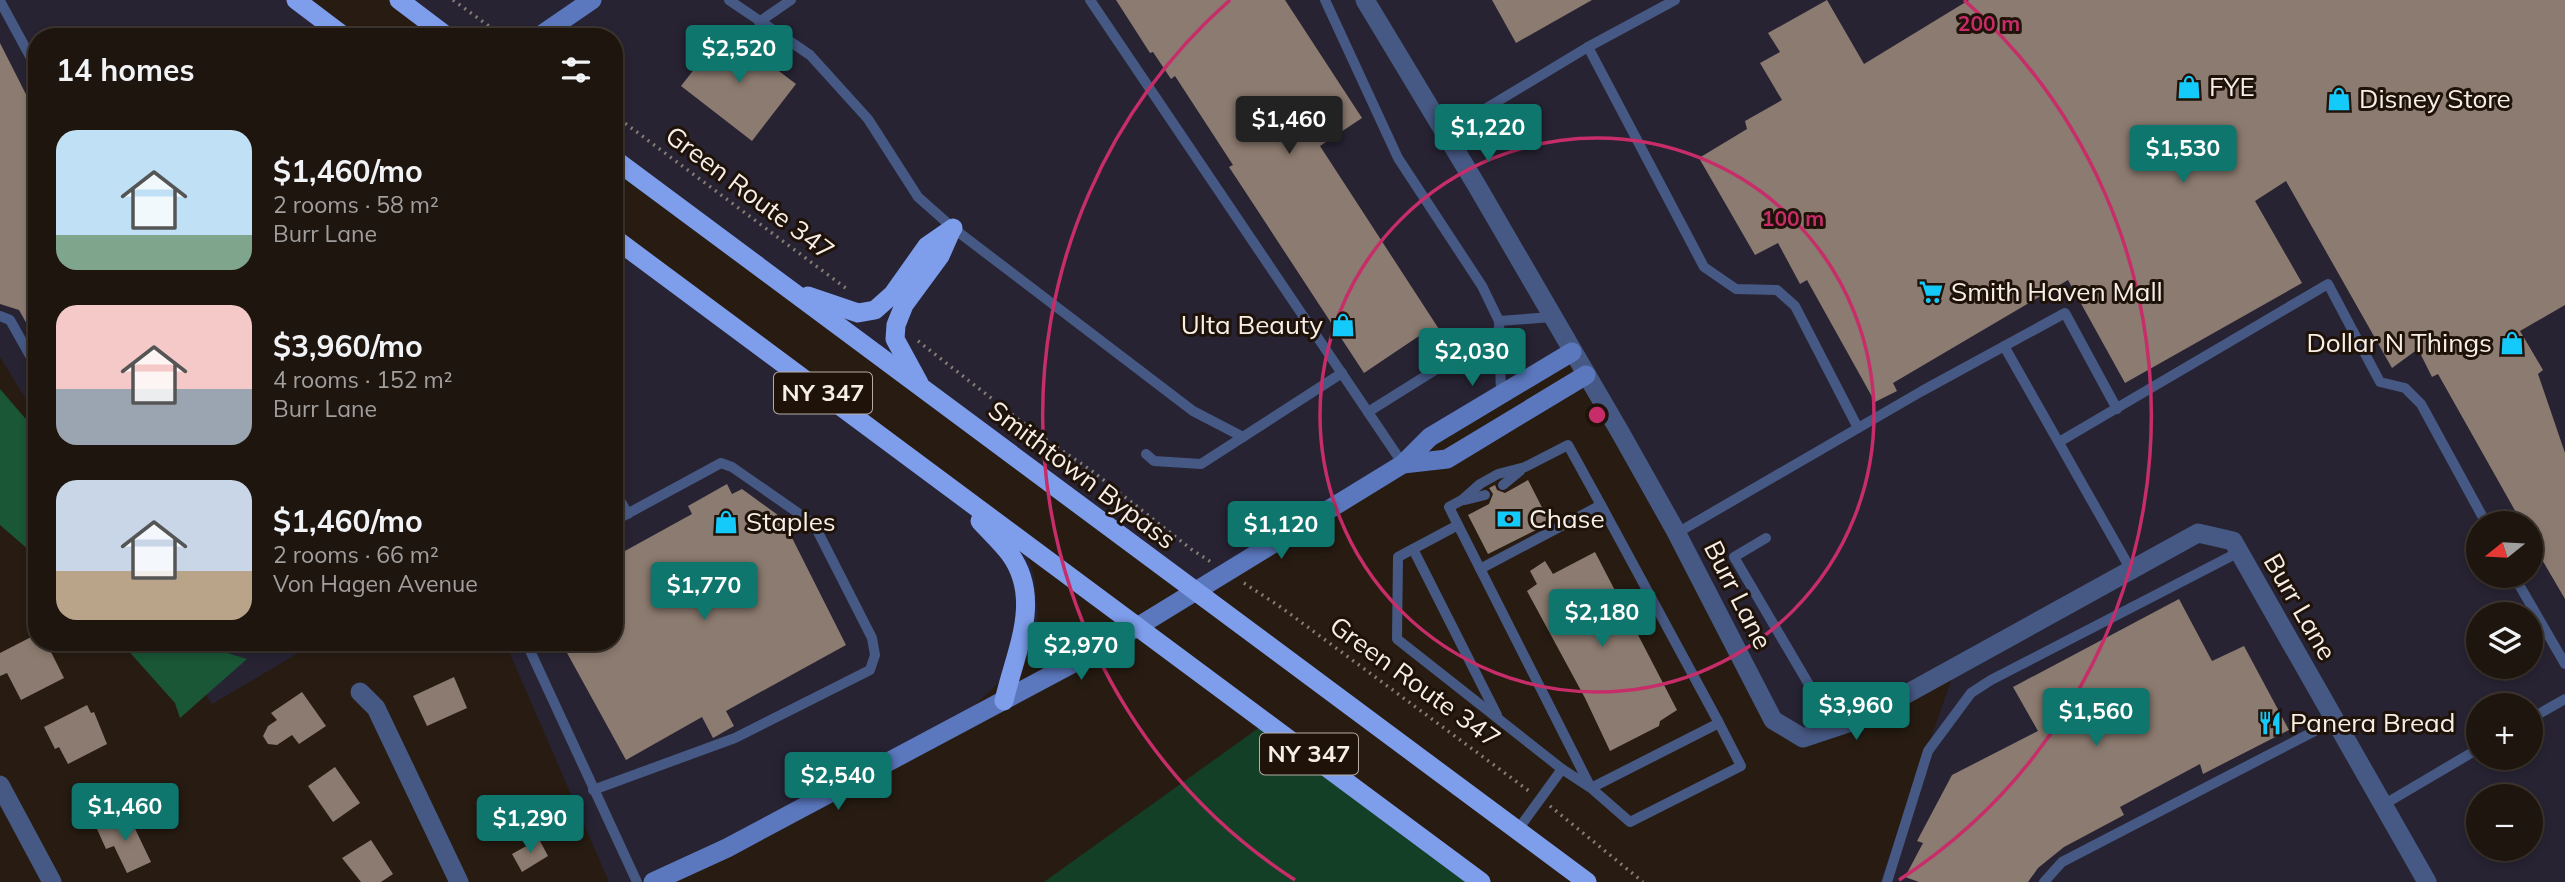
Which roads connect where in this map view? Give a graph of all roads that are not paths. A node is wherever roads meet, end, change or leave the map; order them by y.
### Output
1 (296, 0) edge
2 (399, 0) edge
3 (592, 0) edge
4 (729, 0) edge
5 (791, 0) edge
6 (1090, 0) edge
7 (1325, 0) edge
8 (1365, 0) edge
9 (1675, 0) edge
10 (0, 1) edge
11 (759, 22) junction
12 (333, 28) edge
13 (437, 28) edge
14 (551, 28) edge
15 (1588, 47) junction
16 (28, 52) edge
17 (1445, 132) junction
18 (623, 166) edge
19 (953, 228) junction
20 (623, 245) edge
21 (790, 290) junction
22 (0, 316) edge
23 (1552, 317) junction
24 (1499, 325) junction
25 (2004, 346) junction
26 (28, 352) edge
27 (1572, 352) junction
28 (1342, 373) junction
29 (1586, 375) junction
30 (922, 389) junction
31 (1501, 394) junction
32 (2117, 409) junction
33 (1368, 412) junction
34 (1858, 428) junction
35 (1243, 437) junction
36 (2059, 442) junction
37 (1146, 454) dead end
38 (1403, 464) junction
39 (1525, 467) junction
40 (943, 482) junction
41 (1503, 485) dead end
42 (1485, 495) dead end
43 (1462, 500) junction
44 (623, 505) edge
45 (1601, 505) junction
46 (2479, 511) edge
47 (628, 514) junction
48 (623, 517) edge
49 (1458, 525) junction
50 (1677, 533) junction
51 (1766, 538) dead end
52 (1413, 549) junction
53 (2239, 552) junction
54 (1480, 569) junction
55 (2131, 570) junction
56 (2521, 588) edge
57 (1194, 591) junction
58 (1138, 626) junction
59 (530, 651) edge
60 (2565, 664) edge
61 (360, 692) dead end
62 (2565, 699) edge
63 (1818, 700) dead end
64 (1004, 701) junction
65 (2543, 712) edge
66 (1500, 720) junction
67 (2334, 721) junction
68 (1719, 723) junction
69 (2466, 757) edge
70 (1562, 769) junction
71 (0, 785) edge
72 (1591, 788) junction
73 (593, 790) junction
74 (2383, 805) junction
75 (1517, 831) junction
76 (51, 882) edge
77 (459, 882) edge
78 (637, 882) edge
79 (653, 882) edge
80 (1481, 882) edge
81 (1587, 882) edge
82 (1887, 882) edge
83 (2044, 882) edge
84 (2427, 882) edge

1 - 12 highway
2 - 13 highway
3 - 14 main road
4 - 11 lane
5 - 11 lane
6 - 28 lane
7 - 24 lane
8 - 17 street, Burr Lane
9 - 15 lane
10 - 16 lane
11 - 19 lane
15 - 17 lane
15 - 34 lane
17 - 23 street, Burr Lane
18 - 21 highway, Smithtown Bypass / NY 347
19 - 21 highway
19 - 30 highway
19 - 35 lane
20 - 40 highway, NY 347
21 - 30 highway, Smithtown Bypass / NY 347
22 - 26 lane
23 - 24 lane
23 - 27 street, Burr Lane
24 - 31 lane
24 - 33 lane
25 - 32 lane
25 - 34 lane
25 - 36 lane
27 - 29 street, Burr Lane
27 - 31 main road
28 - 33 lane
28 - 35 lane
29 - 38 main road
29 - 50 street, Burr Lane
30 - 57 highway, Smithtown Bypass / NY 347
31 - 38 main road
32 - 36 lane
32 - 46 lane
33 - 38 lane
34 - 50 lane
35 - 37 lane
36 - 55 lane
38 - 57 main road
39 - 41 lane
39 - 43 lane
39 - 45 lane
40 - 58 highway, NY 347
40 - 64 highway
42 - 43 lane
43 - 49 lane
44 - 47 lane
45 - 54 lane
45 - 68 lane
47 - 48 lane
47 - 73 lane
49 - 52 lane
49 - 54 lane
50 - 55 street, Burr Lane
51 - 63 lane
52 - 66 lane
52 - 66 lane
53 - 55 street, Burr Lane
53 - 67 street, Burr Lane
53 - 82 lane
54 - 72 lane
56 - 60 lane
57 - 58 main road
57 - 75 highway, Smithtown Bypass / NY 347
58 - 64 main road
58 - 80 highway, NY 347
59 - 73 lane
61 - 77 street
62 - 65 lane
64 - 79 main road
66 - 70 lane
67 - 74 street, Burr Lane
67 - 83 lane
68 - 72 lane
68 - 72 lane
69 - 74 lane
70 - 72 lane
70 - 75 lane
71 - 76 street
73 - 78 lane
74 - 84 street, Burr Lane
75 - 81 highway, Smithtown Bypass / NY 347

